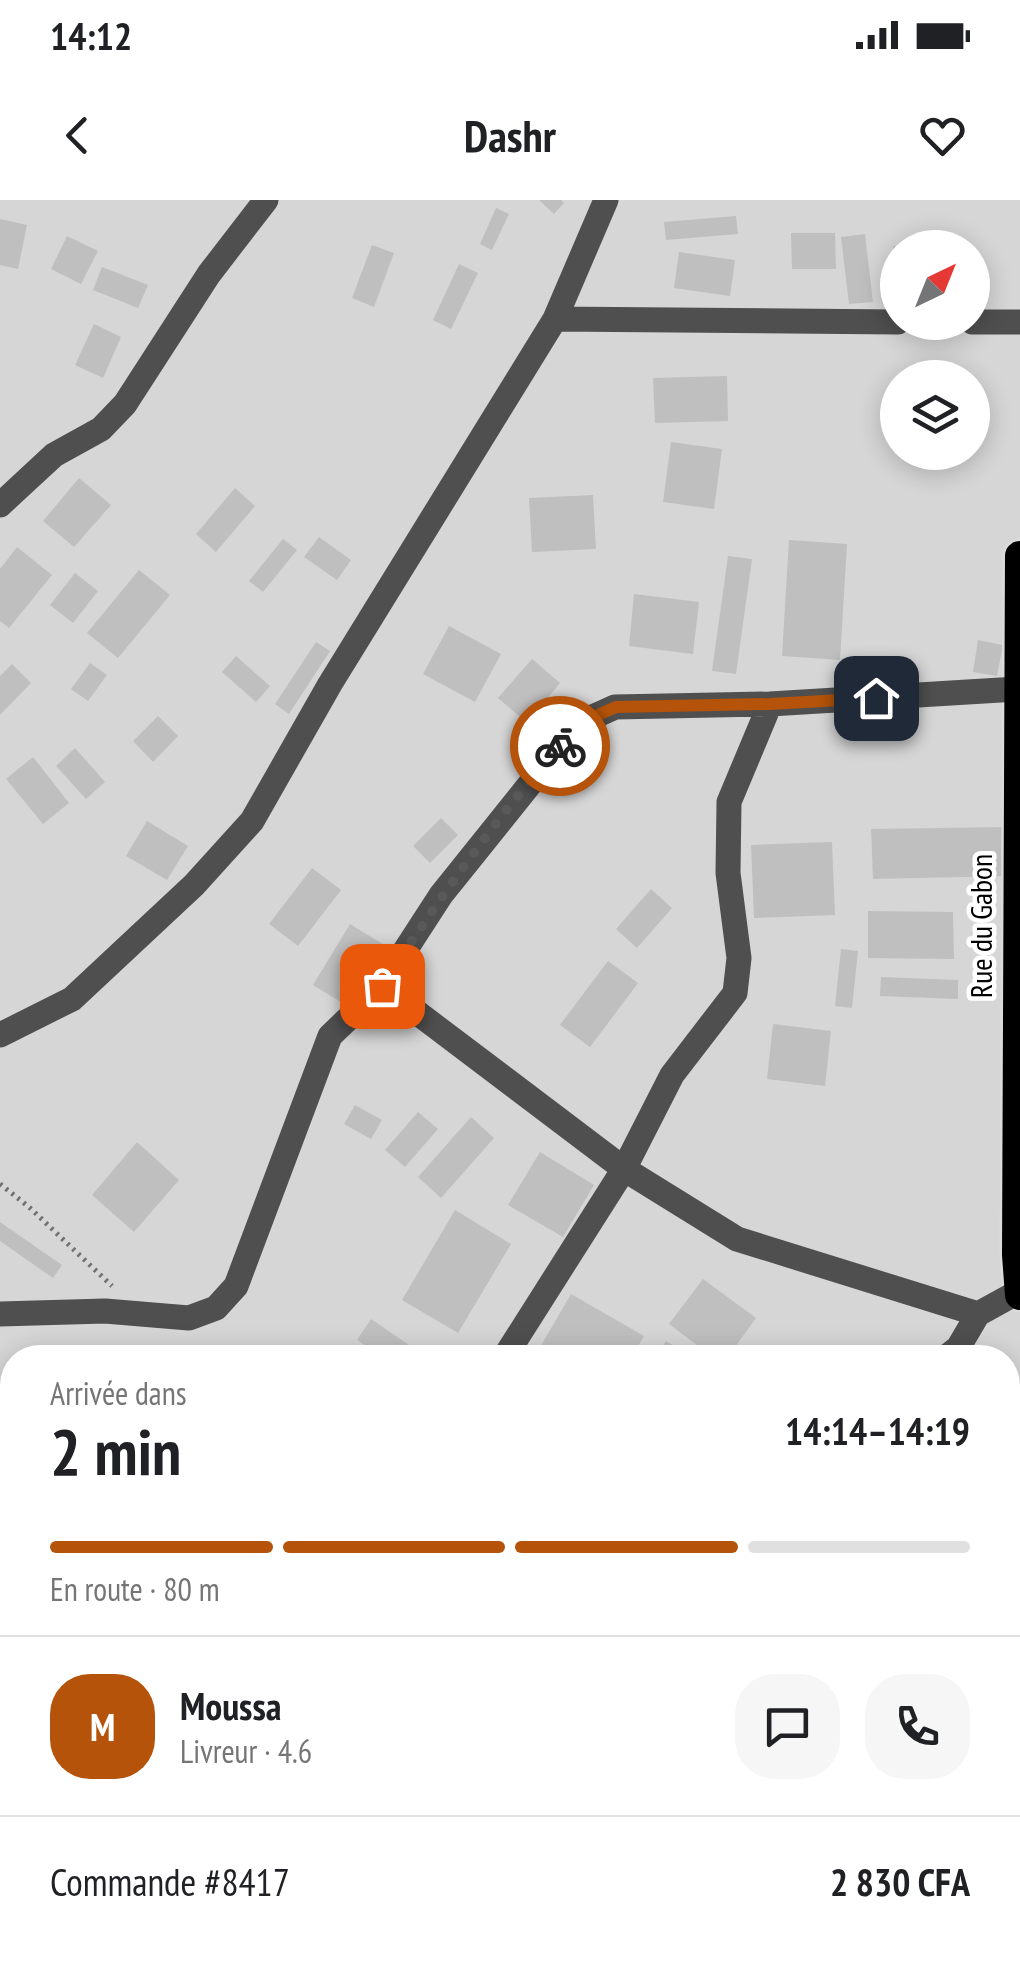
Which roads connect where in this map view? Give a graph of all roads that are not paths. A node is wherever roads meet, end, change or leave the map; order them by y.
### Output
1 (266, 200) edge
2 (605, 201) edge
3 (555, 319) junction
4 (880, 322) edge
5 (990, 322) edge
6 (1020, 322) edge
7 (0, 505) edge
8 (1020, 556) edge
9 (1017, 690) junction
10 (770, 704) junction
11 (382, 986) junction
12 (0, 1035) edge
13 (624, 1169) junction
14 (1019, 1255) edge
15 (1020, 1293) edge
16 (0, 1314) edge
17 (978, 1314) junction
18 (512, 1345) edge
19 (960, 1345) edge

1 - 7 street
2 - 3 street
3 - 4 street
3 - 12 street
5 - 6 street
8 - 9 highway, Rue du Gabon
9 - 10 street
9 - 14 highway, Rue du Gabon
10 - 11 street
10 - 13 street
11 - 13 street
11 - 16 street
13 - 17 street
13 - 18 street
14 - 15 highway, Rue du Gabon
15 - 17 street
17 - 19 street

